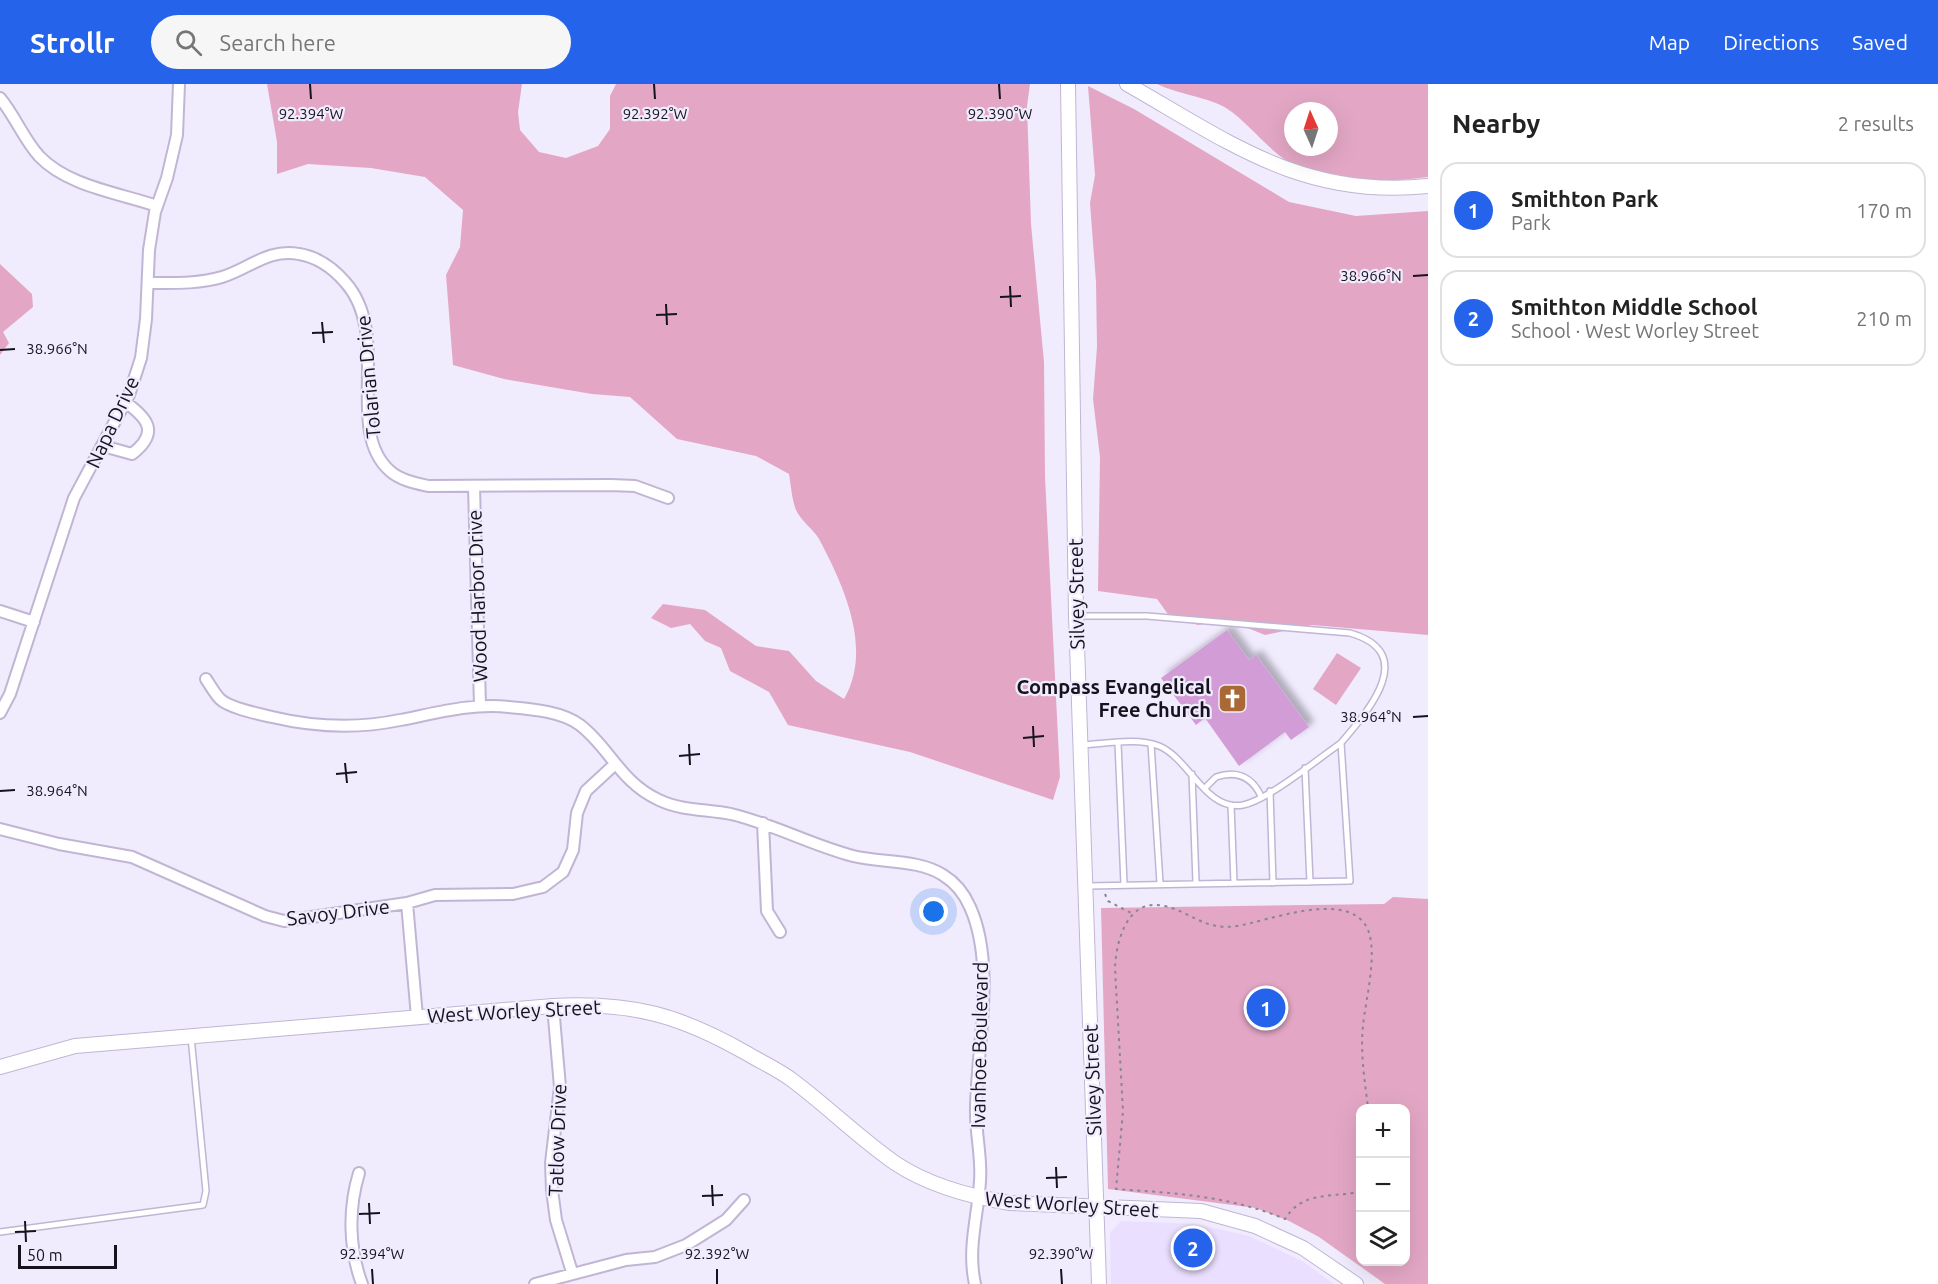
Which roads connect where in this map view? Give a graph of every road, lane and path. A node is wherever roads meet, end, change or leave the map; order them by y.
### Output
1 (179, 84) edge
2 (1068, 84) edge
3 (1127, 84) edge
4 (0, 98) edge
5 (1428, 186) edge
6 (158, 206) junction
7 (149, 283) junction
8 (125, 402) junction
9 (103, 446) junction
10 (474, 487) junction
11 (668, 498) dead end
12 (0, 611) edge
13 (1076, 616) junction
14 (34, 622) junction
15 (206, 679) dead end
16 (480, 705) junction
17 (0, 713) edge
18 (1118, 743) junction
19 (1341, 743) junction
20 (1151, 744) junction
21 (1081, 746) junction
22 (614, 765) junction
23 (1305, 768) junction
24 (1192, 774) junction
25 (1205, 788) junction
26 (1270, 791) junction
27 (1261, 796) junction
28 (1231, 805) junction
29 (764, 823) junction
30 (0, 828) edge
31 (1196, 882) junction
32 (1310, 882) junction
33 (1160, 883) junction
34 (1234, 883) junction
35 (1124, 884) junction
36 (1273, 884) junction
37 (1086, 886) junction
38 (1086, 900) junction
39 (407, 903) junction
40 (1134, 914) junction
41 (780, 932) dead end
42 (553, 1005) junction
43 (417, 1017) junction
44 (191, 1036) junction
45 (0, 1067) edge
46 (1368, 1104) edge
47 (359, 1173) dead end
48 (1356, 1191) edge
49 (979, 1198) junction
50 (744, 1200) dead end
51 (1096, 1207) junction
52 (0, 1232) edge
53 (572, 1272) junction
54 (362, 1284) edge
55 (535, 1284) edge
56 (975, 1284) edge
57 (1099, 1284) edge
58 (1356, 1284) edge

1 - 6 street, Napa Drive
2 - 13 street, Silvey Street
3 - 5 street
4 - 6 street
6 - 7 street, Napa Drive
7 - 8 street, Napa Drive
7 - 10 street, Tolarian Drive
8 - 9 street, Napa Drive
8 - 9 street
9 - 14 street, Napa Drive
10 - 11 street, Tolarian Drive
10 - 16 street, Wood Harbor Drive
12 - 14 street
13 - 19 lane
13 - 21 street, Silvey Street
14 - 17 street, Napa Drive
15 - 16 street, Ivanhoe Boulevard
16 - 22 street, Ivanhoe Boulevard
18 - 20 lane
18 - 21 lane
18 - 35 lane
19 - 23 lane
19 - 32 lane
20 - 24 lane
20 - 33 lane
21 - 37 street, Silvey Street
22 - 29 street, Ivanhoe Boulevard
22 - 39 street, Savoy Drive
23 - 26 lane
23 - 32 lane
24 - 25 lane
24 - 31 lane
25 - 27 lane
25 - 28 lane
26 - 27 lane
26 - 36 lane
27 - 28 lane
28 - 34 lane
29 - 41 street
29 - 49 street, Ivanhoe Boulevard
30 - 39 street, Savoy Drive
31 - 33 lane
31 - 34 lane
32 - 36 lane
33 - 35 lane
34 - 36 lane
35 - 37 lane
37 - 38 street, Silvey Street
38 - 40 path
38 - 51 street, Silvey Street
39 - 43 street
40 - 46 path
40 - 48 path
42 - 43 street, West Worley Street
42 - 49 street, West Worley Street
42 - 53 street, Tatlow Drive
43 - 44 street, West Worley Street
44 - 45 street, West Worley Street
44 - 52 lane
47 - 54 street
49 - 51 street, West Worley Street
49 - 56 street, Ivanhoe Boulevard
50 - 53 street
51 - 57 street, Silvey Street
51 - 58 street, West Worley Street
53 - 55 street

